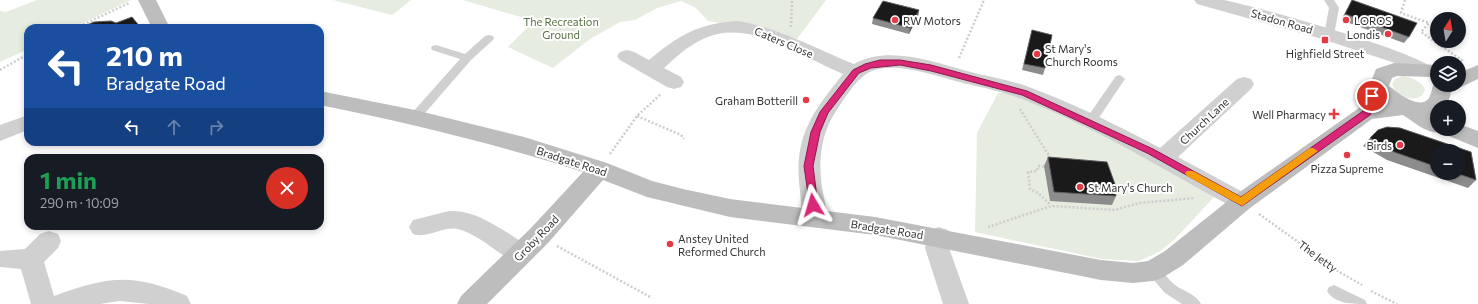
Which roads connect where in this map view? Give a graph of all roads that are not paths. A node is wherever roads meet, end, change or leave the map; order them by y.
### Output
1 (1203, 0) edge
2 (1329, 0) edge
3 (139, 1) edge
4 (1245, 6) edge
5 (158, 24) edge
6 (1329, 35) junction
7 (489, 38) dead end
8 (1360, 46) junction
9 (436, 48) dead end
10 (627, 56) dead end
11 (467, 58) junction
12 (651, 68) junction
13 (856, 72) junction
14 (1430, 73) edge
15 (1430, 76) edge
16 (1120, 79) dead end
17 (1383, 79) junction
18 (674, 82) road end
19 (1244, 84) dead end
20 (1438, 92) edge
21 (324, 99) edge
22 (1407, 108) junction
23 (1366, 113) junction
24 (415, 117) junction
25 (1430, 118) edge
26 (1090, 122) junction
27 (1466, 135) edge
28 (1478, 140) edge
29 (1163, 158) junction
30 (599, 169) junction
31 (1242, 202) junction
32 (815, 218) junction
33 (421, 227) dead end
34 (949, 239) junction
35 (49, 241) dead end
36 (521, 254) junction
37 (5, 259) dead end
38 (31, 259) junction
39 (1153, 271) junction
40 (1334, 291) dead end
41 (44, 304) edge
42 (62, 304) edge
43 (178, 304) edge
44 (470, 304) edge
45 (956, 304) edge
46 (1194, 304) edge
47 (1360, 304) edge

1 - 4 street, Stadon Road
2 - 6 lane
3 - 5 street
4 - 6 street, Stadon Road
6 - 8 street, Stadon Road
7 - 11 lane
8 - 14 street, Stadon Road
8 - 17 street, Stadon Road
9 - 11 lane
10 - 12 street
11 - 24 lane
12 - 13 street, Caters Close
12 - 18 street
13 - 26 street
13 - 32 street
15 - 17 street
16 - 26 lane
17 - 22 street
17 - 23 street
19 - 29 street, Church Lane
20 - 22 street, Bradgate Road
21 - 24 street, Bradgate Road
22 - 23 street, Bradgate Road
22 - 25 street
23 - 31 street, Bradgate Road
24 - 30 street, Bradgate Road
26 - 29 street
27 - 28 street
29 - 31 street
30 - 32 street, Bradgate Road
30 - 36 street, Groby Road
31 - 39 street, Bradgate Road
32 - 34 street, Bradgate Road
33 - 36 street
34 - 39 street, Bradgate Road
34 - 45 street
35 - 38 street
36 - 44 street, Groby Road
37 - 38 street
38 - 41 street
39 - 46 lane
40 - 47 lane
42 - 43 street

